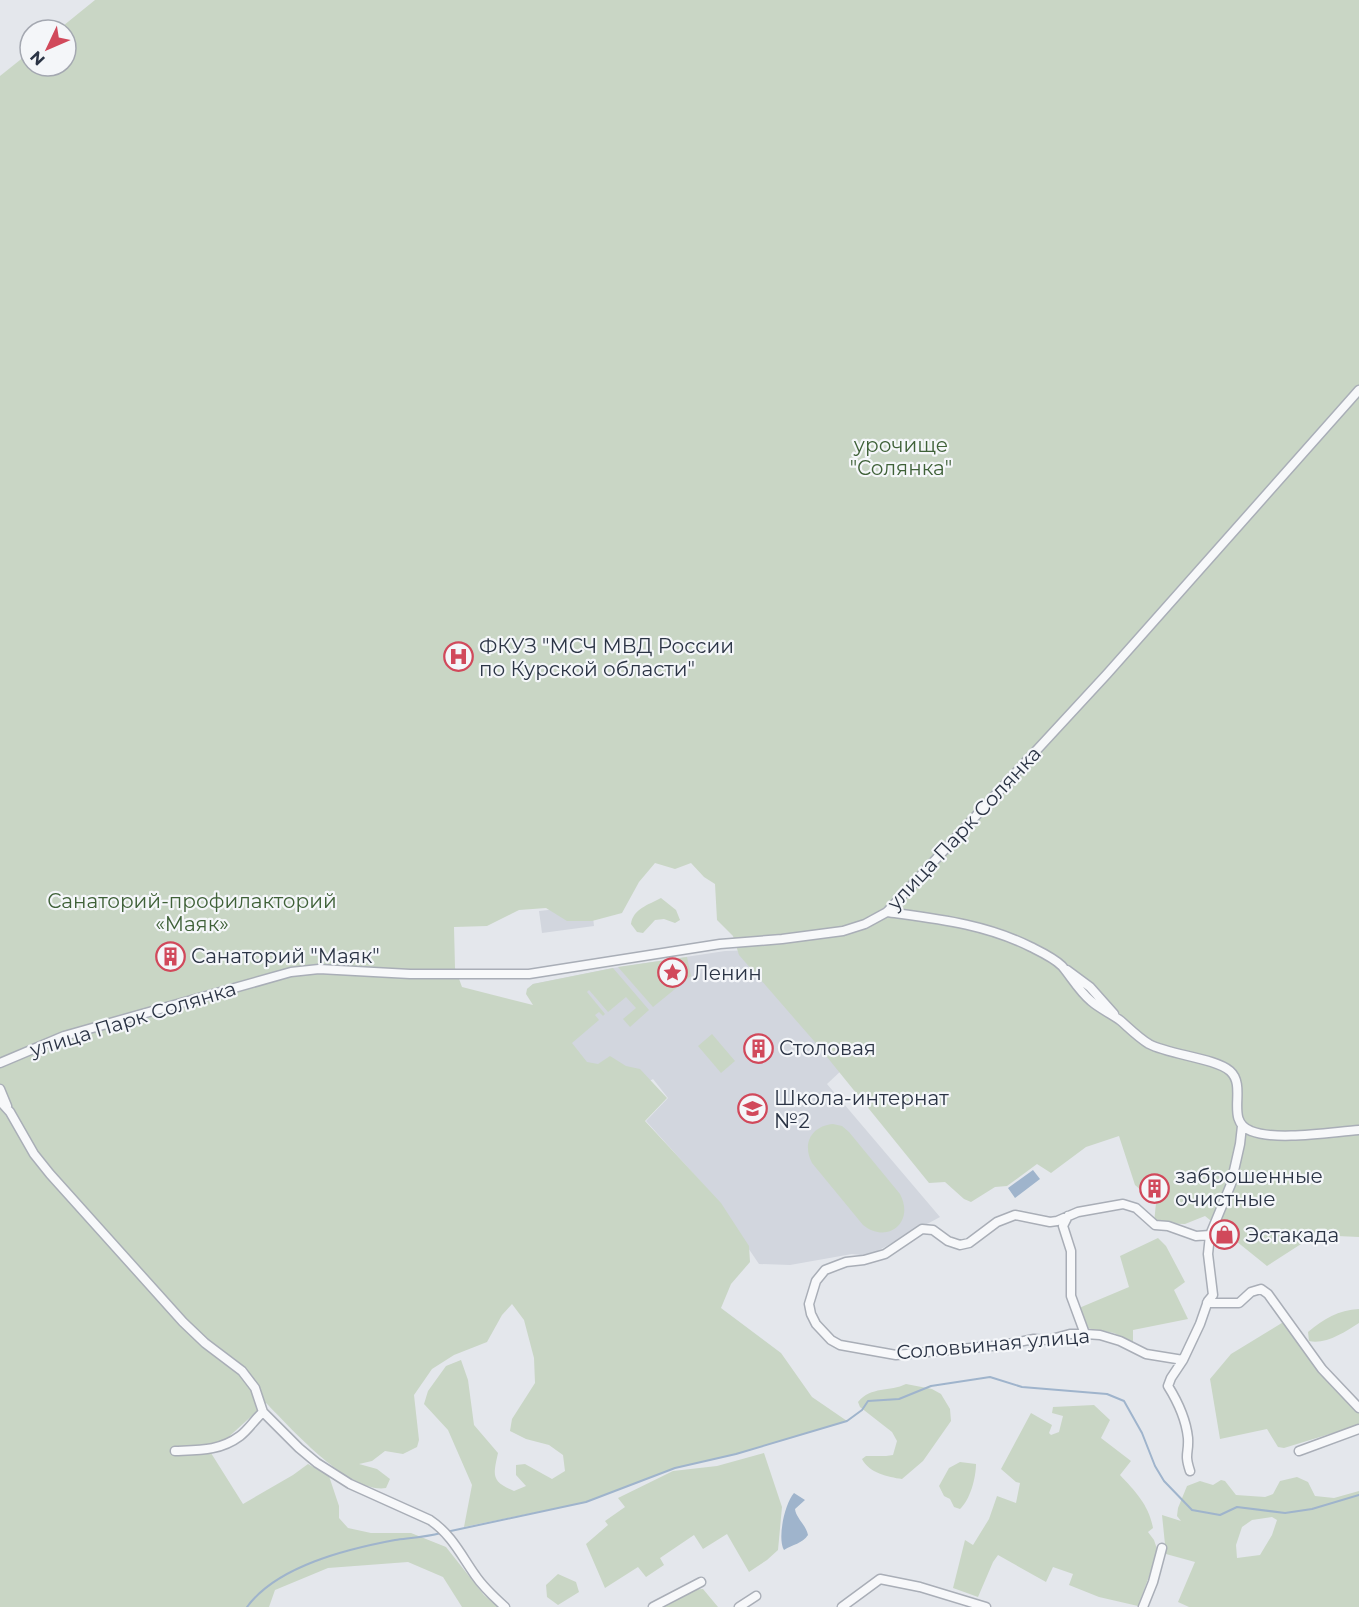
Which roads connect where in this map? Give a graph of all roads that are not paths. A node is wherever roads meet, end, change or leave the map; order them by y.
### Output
1 (1359, 390) edge
2 (887, 912) junction
3 (0, 1063) edge
4 (0, 1089) edge
5 (0, 1101) edge
6 (10, 1112) junction
7 (1242, 1126) junction
8 (1359, 1130) edge
9 (1068, 1216) junction
10 (1210, 1235) junction
11 (1207, 1303) junction
12 (1085, 1334) junction
13 (1183, 1360) junction
14 (1359, 1408) edge
15 (264, 1412) junction
16 (1359, 1429) edge
17 (175, 1451) dead end
18 (1299, 1451) dead end
19 (1190, 1471) dead end
20 (1162, 1548) dead end
21 (701, 1582) dead end
22 (756, 1596) dead end
23 (505, 1607) edge
24 (653, 1607) edge
25 (739, 1607) edge
26 (842, 1607) edge
27 (986, 1607) edge
28 (1143, 1607) edge

1 - 2 street, улица Парк Солянка
2 - 3 street, улица Парк Солянка
2 - 7 street
4 - 6 street
5 - 6 street
6 - 15 street
7 - 8 street
7 - 10 street
9 - 10 street
9 - 12 street
9 - 12 street, Соловьиная улица
10 - 11 street
11 - 13 street
11 - 14 street
12 - 13 street, Соловьиная улица
13 - 19 street
15 - 17 street
15 - 23 street
16 - 18 street
20 - 28 street
21 - 24 street
22 - 25 street
26 - 27 street

